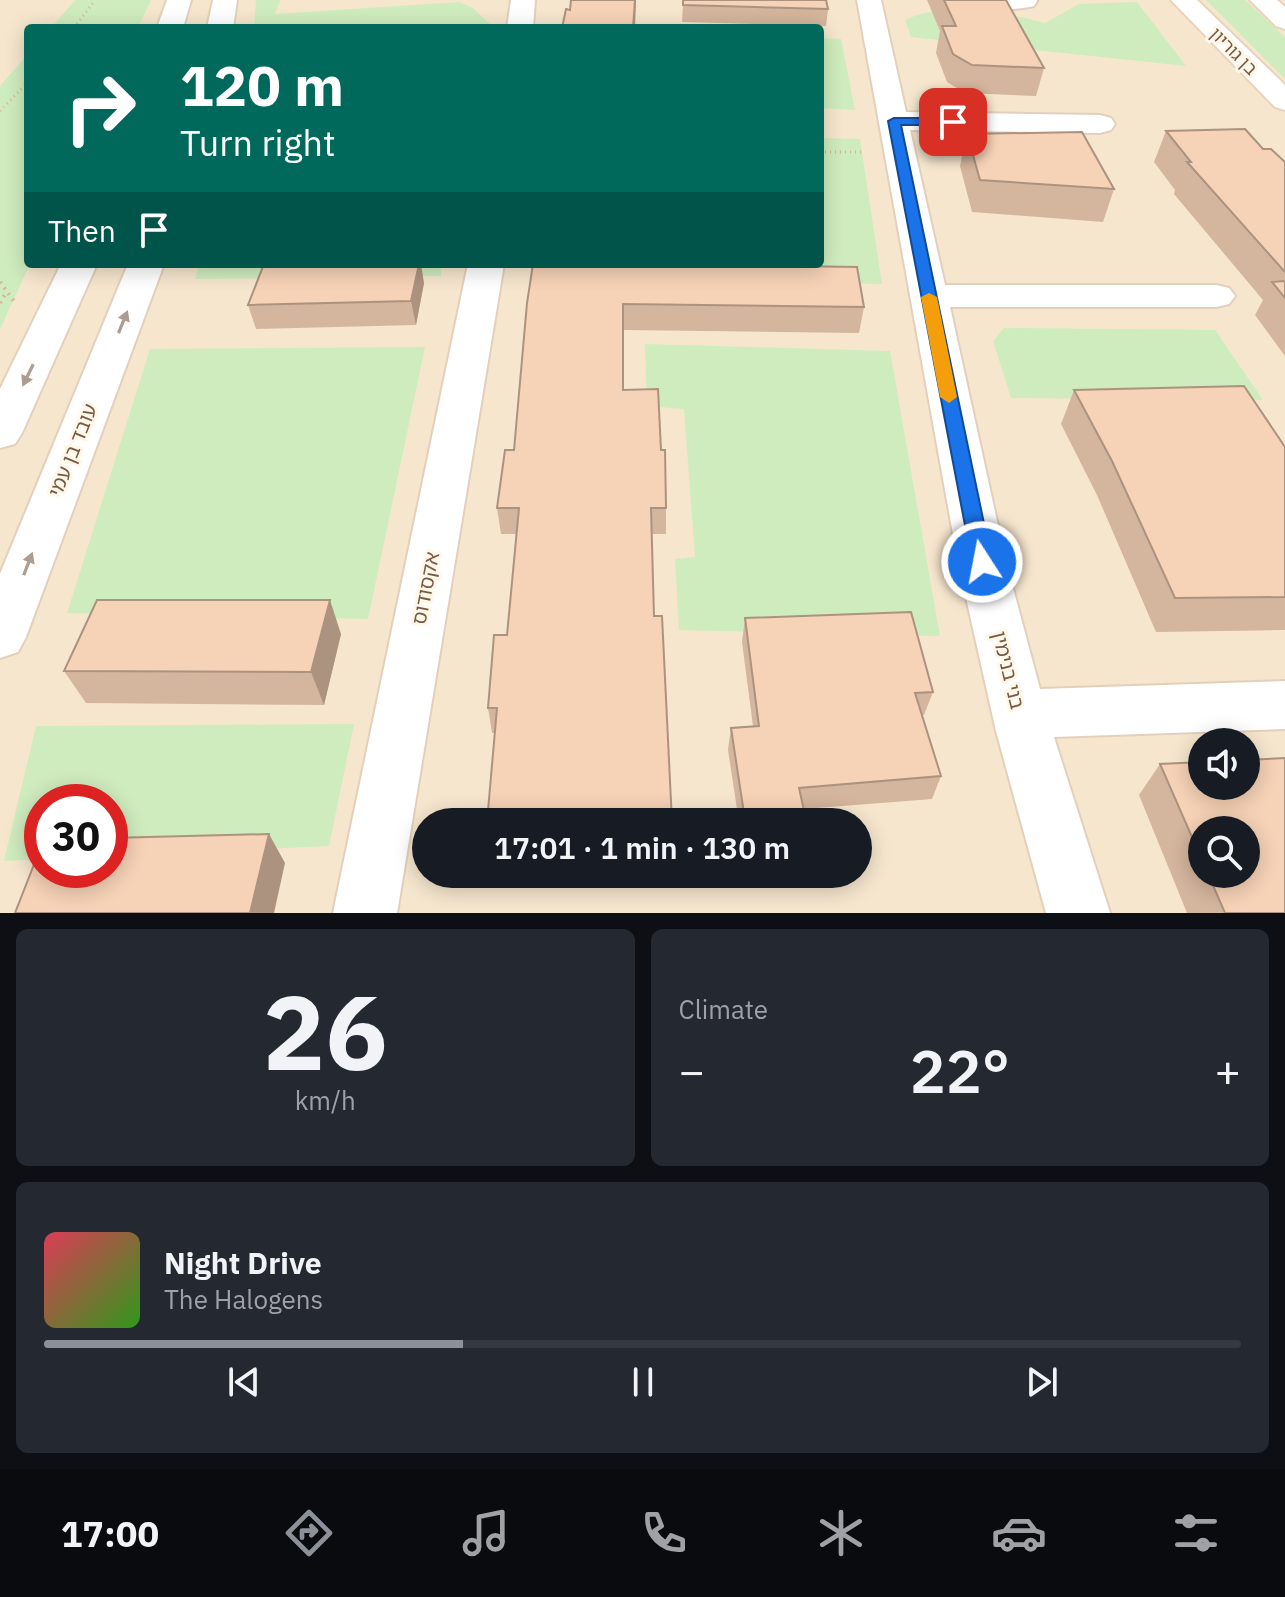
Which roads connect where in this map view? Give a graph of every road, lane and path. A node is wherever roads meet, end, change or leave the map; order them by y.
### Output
1 (95, 0) edge
2 (179, 0) edge
3 (225, 0) edge
4 (523, 0) edge
5 (869, 0) edge
6 (974, 0) edge
7 (1183, 0) edge
8 (1262, 0) edge
9 (1025, 1) edge
10 (1285, 21) edge
11 (77, 24) edge
12 (171, 24) edge
13 (221, 24) edge
14 (520, 24) edge
15 (24, 86) edge
16 (1285, 101) edge
17 (0, 111) edge
18 (894, 121) junction
19 (1100, 124) dead end
20 (77, 268) edge
21 (144, 268) edge
22 (485, 268) edge
23 (7, 291) dead end
24 (929, 296) junction
25 (1216, 296) dead end
26 (0, 303) edge
27 (0, 433) edge
28 (0, 637) edge
29 (1285, 705) edge
30 (1020, 714) junction
31 (365, 913) edge
32 (1078, 913) edge

1 - 11 path
2 - 12 street
3 - 13 street
4 - 14 street
5 - 18 street, בני בנימין
6 - 9 street
7 - 16 street, בן גוריון
8 - 10 street
15 - 17 path
18 - 19 street
18 - 24 street, בני בנימין
20 -> 27 street
28 -> 21 street, עובד בן עמי
22 - 31 street, אקסודוס
23 - 26 path
24 - 25 street
24 - 30 street, בני בנימין
29 - 30 street
30 - 32 street, בני בנימין

